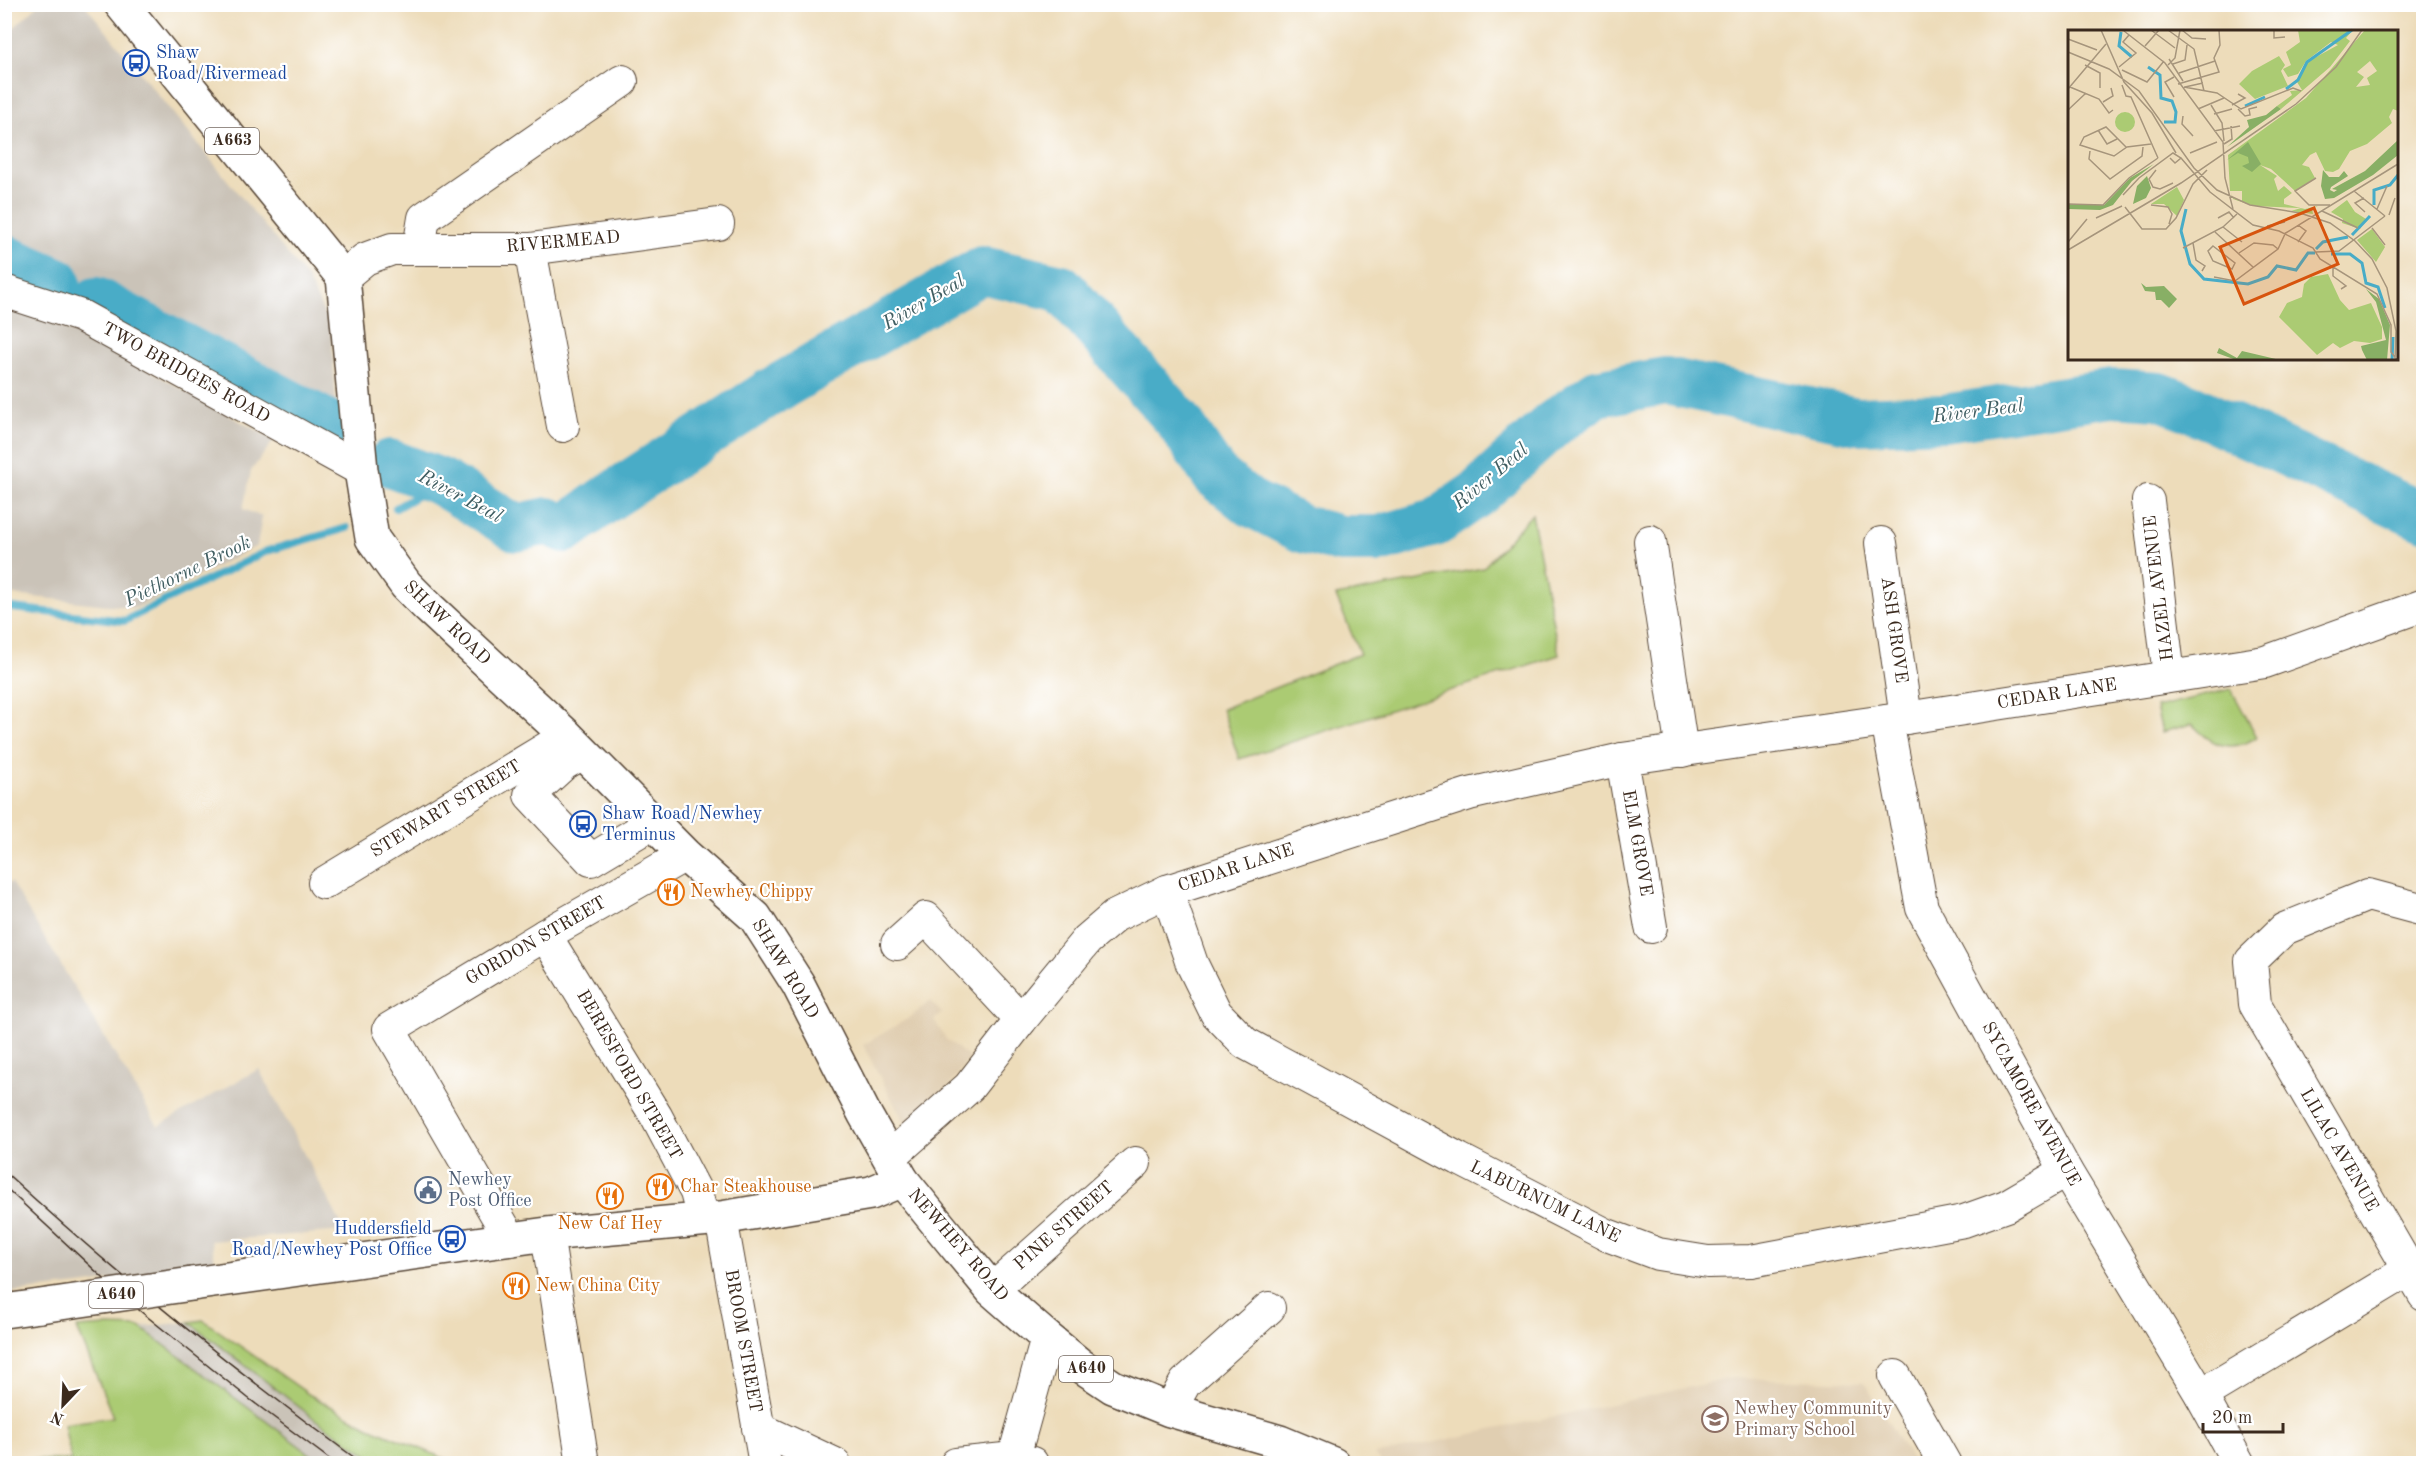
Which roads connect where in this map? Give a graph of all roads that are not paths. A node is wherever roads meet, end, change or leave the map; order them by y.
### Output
1 (126, 6) edge
2 (622, 81) dead end
3 (718, 224) dead end
4 (419, 248) junction
5 (530, 249) junction
6 (343, 277) junction
7 (4, 291) edge
8 (563, 426) dead end
9 (361, 470) junction
10 (2148, 501) dead end
11 (1650, 542) dead end
12 (1881, 543) dead end
13 (2424, 605) edge
14 (2169, 676) junction
15 (1897, 719) junction
16 (575, 745) junction
17 (1682, 751) junction
18 (1622, 759) junction
19 (651, 824) junction
20 (685, 855) junction
21 (324, 883) dead end
22 (1167, 891) junction
23 (2424, 910) edge
24 (1651, 927) dead end
25 (545, 935) junction
26 (897, 944) dead end
27 (1021, 1020) junction
28 (1135, 1163) dead end
29 (896, 1168) junction
30 (2066, 1171) junction
31 (712, 1218) junction
32 (547, 1234) junction
33 (511, 1240) junction
34 (2416, 1283) edge
35 (992, 1290) junction
36 (1269, 1308) dead end
37 (4, 1311) edge
38 (1047, 1338) junction
39 (1895, 1376) dead end
40 (2201, 1395) junction
41 (1170, 1410) junction
42 (758, 1428) junction
43 (1019, 1462) edge
44 (583, 1464) edge
45 (765, 1464) edge
46 (836, 1464) edge
47 (956, 1464) edge
48 (1333, 1464) edge
49 (1946, 1464) edge
50 (2239, 1464) edge

1 - 6 main road, A663
2 - 4 street
3 - 5 street, RIVERMEAD
4 - 5 street, RIVERMEAD
4 - 6 street, RIVERMEAD
5 - 8 street
6 - 9 main road, SHAW ROAD
7 - 9 street, TWO BRIDGES ROAD
9 - 16 main road, SHAW ROAD
10 - 14 street, HAZEL AVENUE
11 - 17 street
12 - 15 street, ASH GROVE
13 - 14 street, CEDAR LANE
14 - 15 street, CEDAR LANE
15 - 17 street, CEDAR LANE
15 - 30 street, SYCAMORE AVENUE
16 - 19 main road, SHAW ROAD
16 - 19 street
16 - 21 street, STEWART STREET
17 - 18 street, CEDAR LANE
18 - 22 street, CEDAR LANE
18 - 24 street, ELM GROVE
19 - 20 main road, SHAW ROAD
20 - 25 street, GORDON STREET
20 - 29 main road, SHAW ROAD
22 - 27 street, CEDAR LANE
22 - 30 street, LABURNUM LANE
23 - 34 street, LILAC AVENUE
25 - 31 street, BERESFORD STREET
25 - 33 street, GORDON STREET
26 - 27 street
27 - 29 street, CEDAR LANE
28 - 35 street, PINE STREET
29 - 31 main road, A640
29 - 35 main road, NEWHEY ROAD / A640
30 - 40 street, SYCAMORE AVENUE
31 - 32 main road, A640
31 - 42 street, BROOM STREET
32 - 33 main road, A640
32 - 44 street
33 - 37 main road, A640, bridge
34 - 40 street
35 - 38 main road, NEWHEY ROAD / A640
36 - 41 street
38 - 41 main road, NEWHEY ROAD / A640
38 - 43 street
39 - 49 street
40 - 50 street, SYCAMORE AVENUE
41 - 48 main road, NEWHEY ROAD / A640
42 - 45 street, BROOM STREET
42 - 46 street
43 - 47 street

